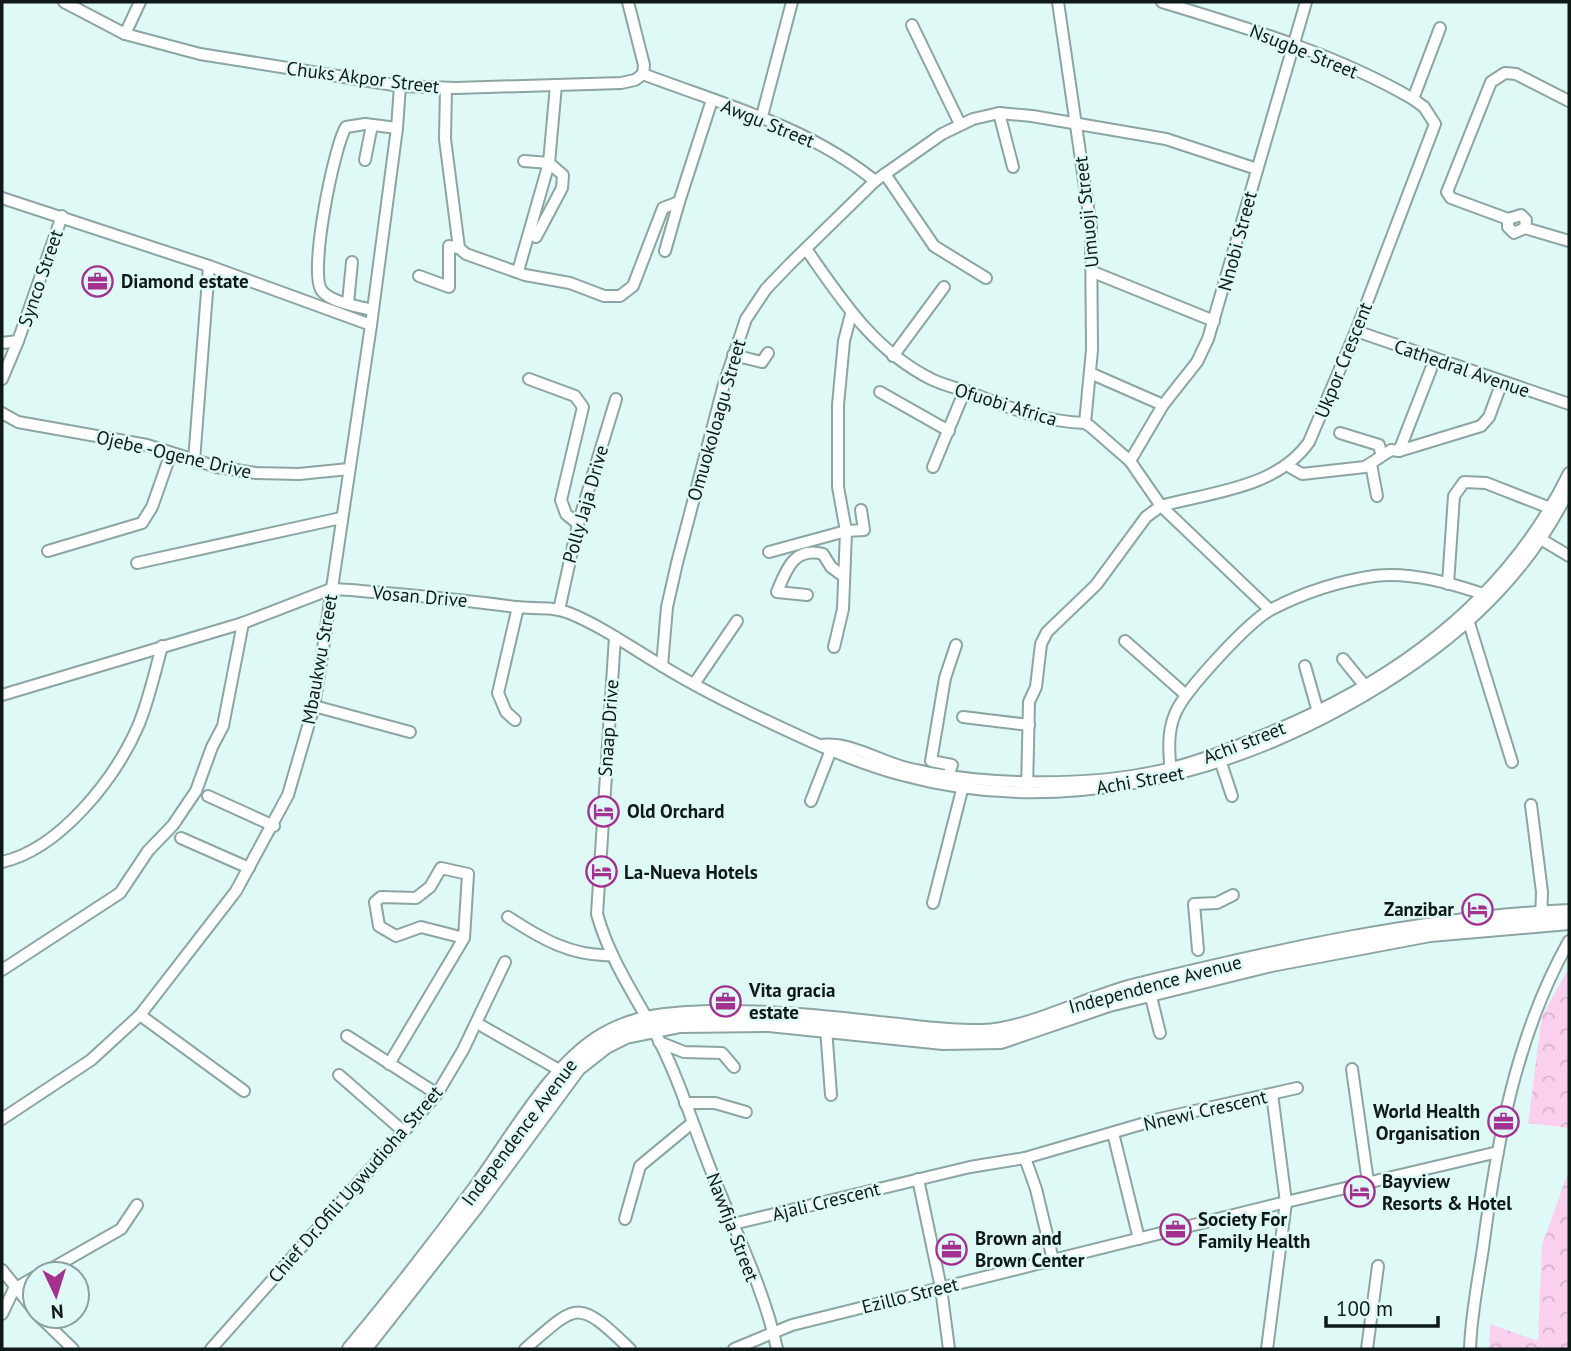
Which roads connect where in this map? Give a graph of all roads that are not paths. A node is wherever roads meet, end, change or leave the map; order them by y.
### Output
1 (64, 2) edge
2 (140, 2) edge
3 (628, 2) edge
4 (792, 2) edge
5 (1058, 2) edge
6 (1162, 2) edge
7 (1306, 2) edge
8 (912, 25) dead end
9 (1440, 28) dead end
10 (125, 34) junction
11 (1293, 46) junction
12 (643, 74) junction
13 (556, 85) junction
14 (400, 86) junction
15 (446, 88) junction
16 (1413, 99) junction
17 (712, 100) junction
18 (1569, 101) edge
19 (999, 113) junction
20 (762, 116) junction
21 (1435, 121) joint
22 (1077, 123) junction
23 (960, 124) junction
24 (372, 125) junction
25 (397, 128) junction
26 (365, 160) dead end
27 (524, 161) dead end
28 (549, 163) junction
29 (1013, 167) dead end
30 (1257, 169) junction
31 (884, 174) junction
32 (875, 181) junction
33 (2, 198) edge
34 (679, 202) junction
35 (62, 216) junction
36 (1569, 242) edge
37 (459, 248) junction
38 (806, 249) junction
39 (665, 251) dead end
40 (352, 262) dead end
41 (209, 266) junction
42 (1093, 272) junction
43 (522, 273) junction
44 (419, 276) dead end
45 (985, 278) dead end
46 (944, 287) dead end
47 (348, 303) junction
48 (373, 310) junction
49 (851, 314) junction
50 (1214, 321) junction
51 (371, 325) junction
52 (1356, 331) junction
53 (8, 344) edge
54 (768, 353) dead end
55 (733, 355) junction
56 (893, 356) junction
57 (1431, 369) dead end
58 (1090, 373) junction
59 (2, 379) edge
60 (529, 379) dead end
61 (965, 390) junction
62 (1499, 390) dead end
63 (880, 392) dead end
64 (616, 399) dead end
65 (1569, 404) edge
66 (1163, 405) junction
67 (2, 414) edge
68 (1085, 423) junction
69 (949, 430) junction
70 (1340, 433) dead end
71 (1399, 451) junction
72 (171, 453) junction
73 (1381, 453) junction
74 (194, 461) junction
75 (1130, 461) junction
76 (1371, 464) junction
77 (1288, 466) junction
78 (933, 467) dead end
79 (349, 469) junction
80 (1569, 473) edge
81 (1569, 490) edge
82 (1377, 496) dead end
83 (1161, 506) junction
84 (1550, 508) junction
85 (861, 510) dead end
86 (341, 518) junction
87 (578, 524) junction
88 (846, 531) junction
89 (1539, 538) junction
90 (48, 551) dead end
91 (769, 552) dead end
92 (1569, 556) edge
93 (137, 563) dead end
94 (842, 575) junction
95 (1448, 584) junction
96 (331, 589) junction
97 (807, 595) dead end
98 (1491, 596) junction
99 (518, 607) junction
100 (559, 610) junction
101 (1270, 610) junction
102 (737, 621) dead end
103 (243, 623) junction
104 (1469, 623) junction
105 (615, 637) junction
106 (1125, 641) dead end
107 (956, 645) dead end
108 (162, 646) junction
109 (834, 647) dead end
110 (1343, 659) dead end
111 (662, 666) junction
112 (1305, 666) dead end
113 (694, 684) junction
114 (1364, 686) junction
115 (2, 695) edge
116 (1186, 695) junction
117 (314, 706) junction
118 (1318, 712) junction
119 (962, 716) dead end
120 (515, 720) dead end
121 (1028, 725) junction
122 (410, 732) dead end
123 (826, 748) junction
124 (1220, 760) junction
125 (1512, 762) dead end
126 (1171, 773) junction
127 (948, 776) junction
128 (963, 786) junction
129 (1028, 786) junction
130 (208, 796) dead end
131 (1233, 796) dead end
132 (811, 801) dead end
133 (1531, 804) dead end
134 (274, 826) junction
135 (181, 838) dead end
136 (2, 862) edge
137 (249, 868) junction
138 (1233, 895) dead end
139 (933, 903) dead end
140 (1569, 912) edge
141 (508, 917) dead end
142 (1542, 919) junction
143 (1569, 922) edge
144 (464, 938) junction
145 (1569, 940) edge
146 (1198, 950) dead end
147 (612, 954) junction
148 (1569, 955) edge
149 (1239, 965) junction
150 (504, 967) dead end
151 (2, 970) edge
152 (1556, 970) junction
153 (1150, 993) junction
154 (1107, 999) junction
155 (140, 1015) junction
156 (817, 1024) junction
157 (482, 1026) dead end
158 (652, 1030) junction
159 (1160, 1034) dead end
160 (347, 1036) dead end
161 (389, 1064) junction
162 (734, 1067) dead end
163 (1352, 1069) dead end
164 (561, 1071) junction
165 (338, 1075) dead end
166 (1297, 1088) dead end
167 (244, 1091) dead end
168 (437, 1094) junction
169 (1272, 1094) junction
170 (831, 1095) dead end
171 (685, 1103) junction
172 (746, 1112) dead end
173 (2, 1119) edge
174 (692, 1123) junction
175 (403, 1131) junction
176 (1113, 1133) junction
177 (1498, 1152) junction
178 (1025, 1158) junction
179 (970, 1167) joint
180 (918, 1179) junction
181 (1368, 1182) junction
182 (1286, 1202) junction
183 (137, 1205) dead end
184 (625, 1219) dead end
185 (733, 1224) junction
186 (1139, 1239) junction
187 (66, 1260) edge
188 (1053, 1260) junction
189 (1378, 1266) dead end
190 (2, 1270) edge
191 (21, 1285) edge
192 (941, 1288) junction
193 (14, 1289) junction
194 (21, 1296) edge
195 (2, 1314) edge
196 (53, 1330) edge
197 (773, 1331) junction
198 (73, 1349) edge
199 (211, 1349) edge
200 (350, 1349) edge
201 (364, 1349) edge
202 (526, 1349) edge
203 (630, 1349) edge
204 (734, 1349) edge
205 (777, 1349) edge
206 (949, 1349) edge
207 (1267, 1349) edge
208 (1367, 1349) edge
209 (1470, 1349) edge

1 - 10 street, Chuks Akpor Street
2 - 10 street
3 - 12 street
4 - 20 street
5 - 22 street, Umuoji Street
6 - 11 street, Nsugbe Street
7 - 11 street, Nnobi Street
8 - 23 street
9 - 16 street
10 - 14 street, Chuks Akpor Street
11 - 16 street, Nsugbe Street
11 - 30 street, Nnobi Street
12 - 13 street, Chuks Akpor Street
12 - 17 street, Awgu Street
13 - 15 street, Chuks Akpor Street
13 - 28 street
14 - 15 street, Chuks Akpor Street
14 - 25 street, Mbaukwu Street
15 - 37 street
16 - 21 street, Nsugbe Street
17 - 20 street, Awgu Street
17 - 34 street
18 - 36 street
19 - 22 street
19 - 23 street
19 - 29 street
20 - 32 street, Awgu Street
21 - 52 street, Ukpor Crescent
22 - 30 street
22 - 42 street, Umuoji Street
23 - 31 street
24 - 25 street
24 - 26 street
24 - 47 street
25 - 48 street, Mbaukwu Street
27 - 28 street
28 - 43 street
28 - 43 street
30 - 50 street, Nnobi Street
31 - 32 street
31 - 45 street
32 - 38 street, Omuokoloagu Street
33 - 35 street
34 - 39 street
34 - 43 street
35 - 41 street
35 - 53 street, Synco Street
37 - 43 street
37 - 44 street
38 - 49 street, Ofuobi Africa
38 - 55 street, Omuokoloagu Street
40 - 47 street
41 - 51 street
41 - 74 street
42 - 50 street
42 - 58 street, Umuoji Street
46 - 56 street
47 - 48 street
48 - 51 street, Mbaukwu Street
49 - 56 street, Ofuobi Africa
49 - 88 street
50 - 66 street, Nnobi Street
51 - 79 street, Mbaukwu Street
52 - 65 street, Cathedral Avenue
52 - 77 street, Ukpor Crescent
53 - 59 street, Synco Street
54 - 55 street
55 - 111 street, Omuokoloagu Street
56 - 61 street, Ofuobi Africa
57 - 71 street
58 - 66 street
58 - 68 street, Umuoji Street
60 - 87 street
61 - 68 street, Ofuobi Africa
61 - 69 street
62 - 71 street
63 - 69 street
64 - 87 street, Polly Jaja Drive
66 - 75 street, Nnobi Street
67 - 72 street, Ojebe -Ogene Drive
68 - 75 street, Ofuobi Africa
69 - 78 street
70 - 73 street
71 - 73 street
72 - 74 street, Ojebe -Ogene Drive
72 - 90 street
73 - 76 street
74 - 79 street, Ojebe -Ogene Drive
75 - 83 street, Ofuobi Africa
76 - 77 street
76 - 82 street
77 - 83 street, Ukpor Crescent
79 - 86 street, Mbaukwu Street
80 - 84 street
81 - 89 street, Achi Street
83 - 101 street, Ofuobi Africa
83 - 121 street
84 - 89 street
84 - 95 street
85 - 88 street
86 - 93 street
86 - 96 street, Mbaukwu Street
87 - 100 street, Polly Jaja Drive
88 - 91 street
88 - 94 street
89 - 92 street
89 - 98 street, Achi Street
94 - 97 street
94 - 109 street
95 - 98 street
95 - 101 street
96 - 99 street, Vosan Drive
96 - 103 street, Vosan Drive
96 - 117 street, Mbaukwu Street
98 - 104 street, Achi Street
98 - 114 street, Achi street
99 - 100 street, Vosan Drive
99 - 120 street
100 - 105 street, Vosan Drive
101 - 116 street
102 - 113 street
103 - 108 street, Vosan Drive
103 - 151 street
104 - 124 street, Achi Street
104 - 125 street
105 - 111 street, Vosan Drive
105 - 147 street, Snaap Drive
106 - 116 street
107 - 127 street
108 - 115 street, Vosan Drive
108 - 136 street
110 - 114 street
111 - 113 street, Vosan Drive
112 - 118 street
113 - 123 street, Vosan Drive
114 - 118 street, Achi street
116 - 126 street
117 - 122 street
117 - 134 street, Mbaukwu Street
118 - 126 street, Achi street
119 - 121 street
121 - 129 street
123 - 127 street, Achi street
123 - 128 street
123 - 132 street
124 - 126 street, Achi Street
124 - 131 street
126 - 129 street, Achi street
127 - 129 street, Achi street
128 - 129 street
128 - 139 street
130 - 134 street
133 - 142 street
134 - 137 street, Mbaukwu Street
135 - 137 street
137 - 155 street, Mbaukwu Street
138 - 146 street
140 - 142 main road, Independence Avenue
141 - 147 street
142 - 143 main road, Independence Avenue
142 - 149 main road, Independence Avenue
144 - 144 street
144 - 161 street
145 - 152 street
147 - 158 street, Snaap Drive
148 - 152 street
149 - 153 main road, Independence Avenue
149 - 154 main road, Independence Avenue
150 - 168 street, Chief Dr.Ofili Ugwudioha Street
152 - 177 street
153 - 154 main road, Independence Avenue
153 - 159 street
154 - 156 main road, Independence Avenue
155 - 167 street
155 - 173 street, Mbaukwu Street
156 - 158 main road, Independence Avenue
156 - 170 street
157 - 164 street
158 - 162 street
158 - 164 main road, Independence Avenue
158 - 171 street, Nawfija Street
158 - 201 main road, Independence Avenue
160 - 161 street
161 - 168 street
163 - 181 street
164 - 200 main road, Independence Avenue
165 - 175 street
166 - 169 street, Nnewi Crescent
168 - 175 street, Chief Dr.Ofili Ugwudioha Street
169 - 176 street, Nnewi Crescent
169 - 182 street
171 - 172 street
171 - 174 street, Nawfija Street
174 - 184 street
174 - 185 street, Nawfija Street
175 - 199 street, Chief Dr.Ofili Ugwudioha Street
176 - 178 street, Nnewi Crescent
176 - 186 street
177 - 181 street, Ezillo Street
177 - 209 street
178 - 179 street, Nnewi Crescent
178 - 188 street
179 - 180 street, Ajali Crescent
180 - 185 street, Ajali Crescent
180 - 192 street
181 - 182 street, Ezillo Street
182 - 186 street, Ezillo Street
182 - 207 street
183 - 187 street
185 - 197 street, Nawfija Street
186 - 188 street, Ezillo Street
188 - 192 street, Ezillo Street
189 - 208 street
190 - 193 street
191 - 193 street
192 - 197 street, Ezillo Street
192 - 206 street
193 - 194 street
193 - 195 street
196 - 198 street
197 - 204 street, Ezillo Street
197 - 205 street, Nawfija Street
202 - 203 street

